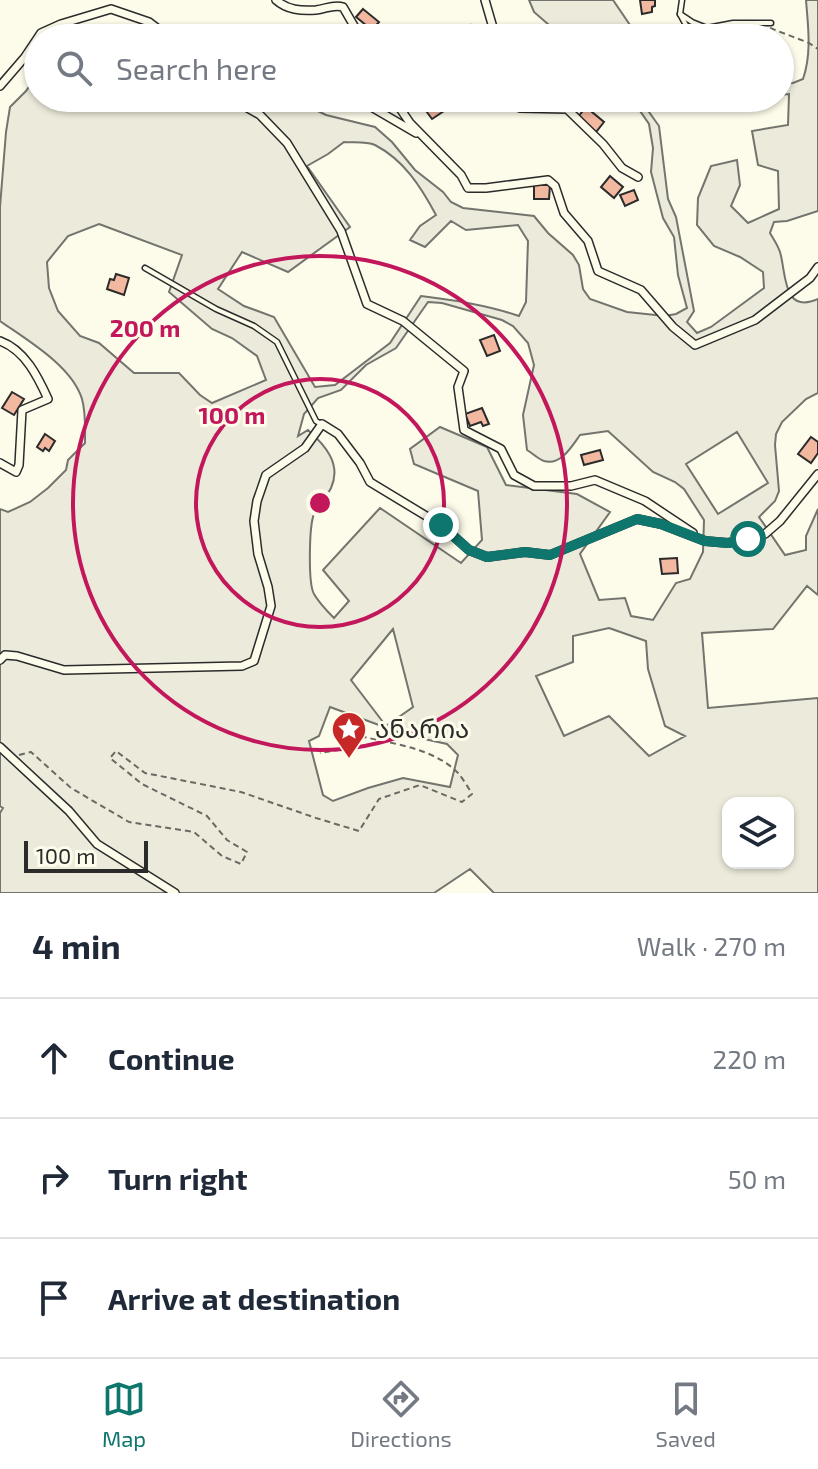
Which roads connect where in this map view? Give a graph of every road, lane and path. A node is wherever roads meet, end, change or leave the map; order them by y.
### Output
1 (276, 0) edge
2 (485, 0) edge
3 (682, 0) edge
4 (680, 14) junction
5 (733, 23) joint
6 (771, 23) edge
7 (61, 24) edge
8 (152, 24) edge
9 (353, 24) edge
10 (492, 24) edge
11 (685, 24) edge
12 (697, 24) edge
13 (728, 24) edge
14 (794, 38) edge
15 (818, 49) edge
16 (24, 58) edge
17 (0, 86) edge
18 (255, 112) edge
19 (380, 112) edge
20 (403, 112) edge
21 (570, 112) edge
22 (425, 138) junction
23 (638, 177) dead end
24 (818, 267) edge
25 (145, 268) dead end
26 (0, 341) edge
27 (322, 424) junction
28 (0, 463) edge
29 (818, 474) edge
30 (705, 541) junction
31 (0, 660) edge
32 (0, 747) edge
33 (320, 753) dead end
34 (10, 757) junction
35 (175, 893) edge

1 - 9 street
2 - 10 street
3 - 4 lane
4 - 11 lane
4 - 12 lane
5 - 6 lane
5 - 13 lane
7 - 8 street
14 - 15 path
16 - 17 street
18 - 30 street
19 - 22 street
20 - 22 street
21 - 23 street
22 - 24 street
25 - 27 lane
26 - 28 street
27 - 30 street
27 - 31 street
29 - 30 street
32 - 34 street
33 - 34 path
34 - 35 street

